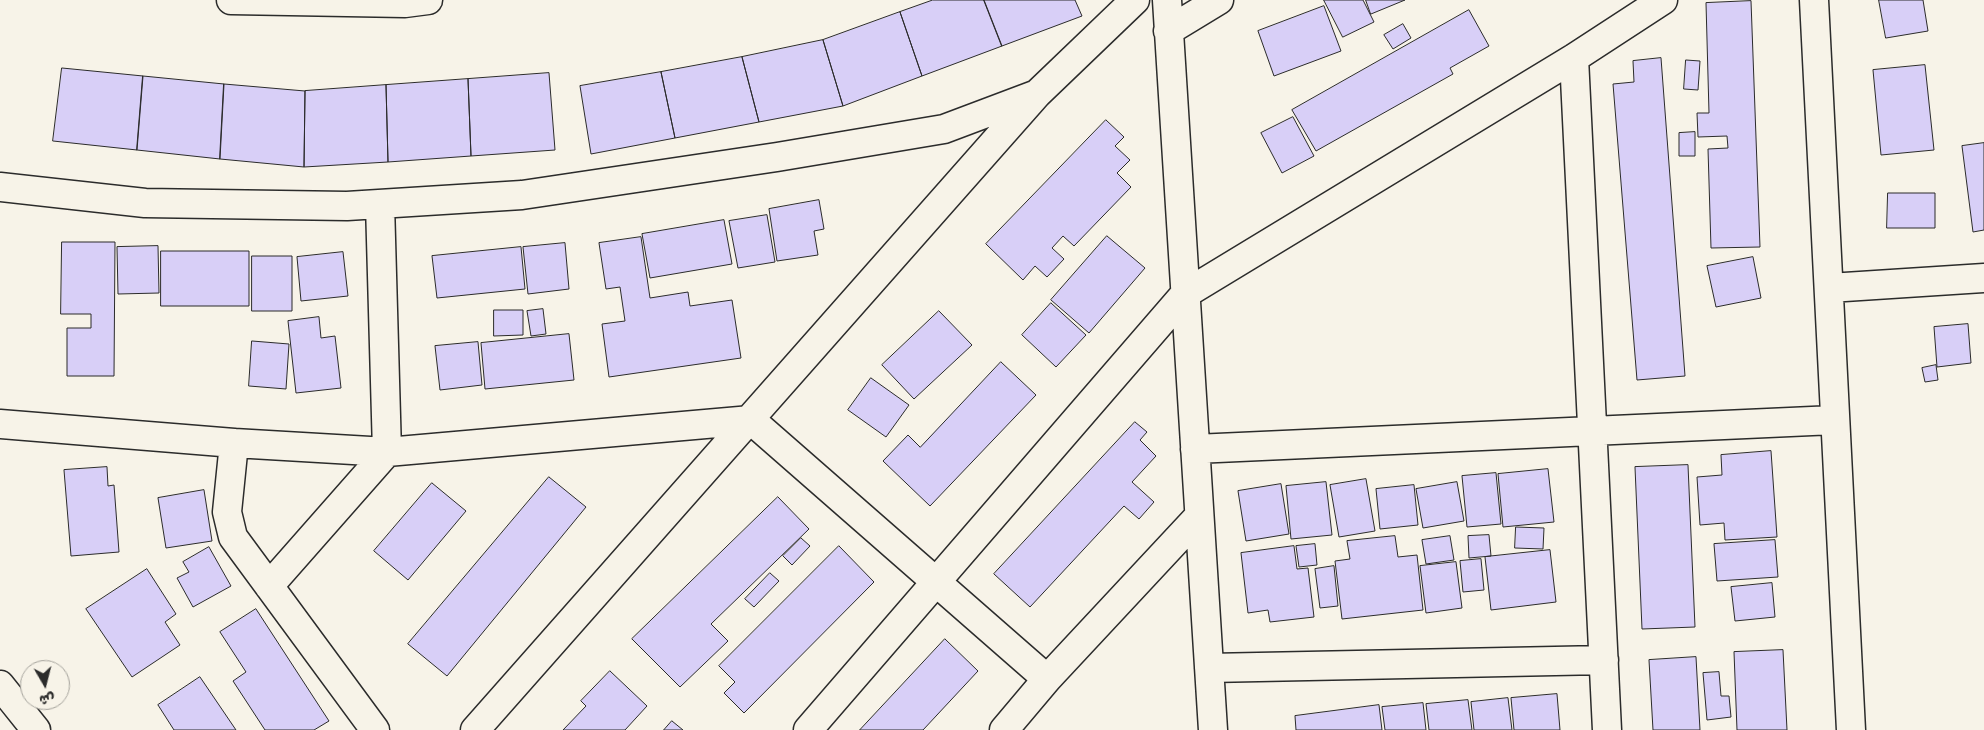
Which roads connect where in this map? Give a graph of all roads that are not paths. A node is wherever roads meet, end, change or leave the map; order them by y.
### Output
1 (231, 0) edge
2 (428, 0) edge
3 (1134, 0) edge
4 (1167, 0) edge
5 (1219, 0) edge
6 (1663, 0) edge
7 (1814, 0) edge
8 (1168, 31) junction
9 (1574, 58) junction
10 (1037, 94) junction
11 (0, 187) edge
12 (380, 204) junction
13 (1984, 278) edge
14 (1829, 288) junction
15 (1185, 294) junction
16 (751, 420) junction
17 (1834, 420) junction
18 (0, 424) edge
19 (1592, 430) junction
20 (234, 443) junction
21 (1195, 449) junction
22 (387, 452) junction
23 (1199, 516) junction
24 (936, 581) junction
25 (269, 586) junction
26 (1604, 660) junction
27 (1209, 668) junction
28 (1047, 679) junction
29 (0, 685) edge
30 (36, 730) edge
31 (375, 730) edge
32 (474, 730) edge
33 (808, 730) edge
34 (1004, 730) edge
35 (1213, 730) edge
36 (1607, 730) edge
37 (1851, 730) edge

1 - 2 street
3 - 10 street
4 - 8 street
5 - 8 street
6 - 9 street
7 - 14 street
8 - 15 street
9 - 15 street
9 - 19 street
10 - 12 street
10 - 16 street
11 - 12 street
12 - 22 street
13 - 14 street
14 - 17 street
15 - 21 street
15 - 24 street
16 - 22 street
16 - 24 street
16 - 32 street
17 - 19 street
17 - 37 street
18 - 20 street
19 - 21 street
19 - 26 street
20 - 22 street
20 - 25 street
21 - 23 street
22 - 25 street
23 - 27 street
23 - 28 street
24 - 28 street
24 - 33 street
25 - 31 street
26 - 27 street
26 - 36 street
27 - 35 street
28 - 34 street
29 - 30 street

